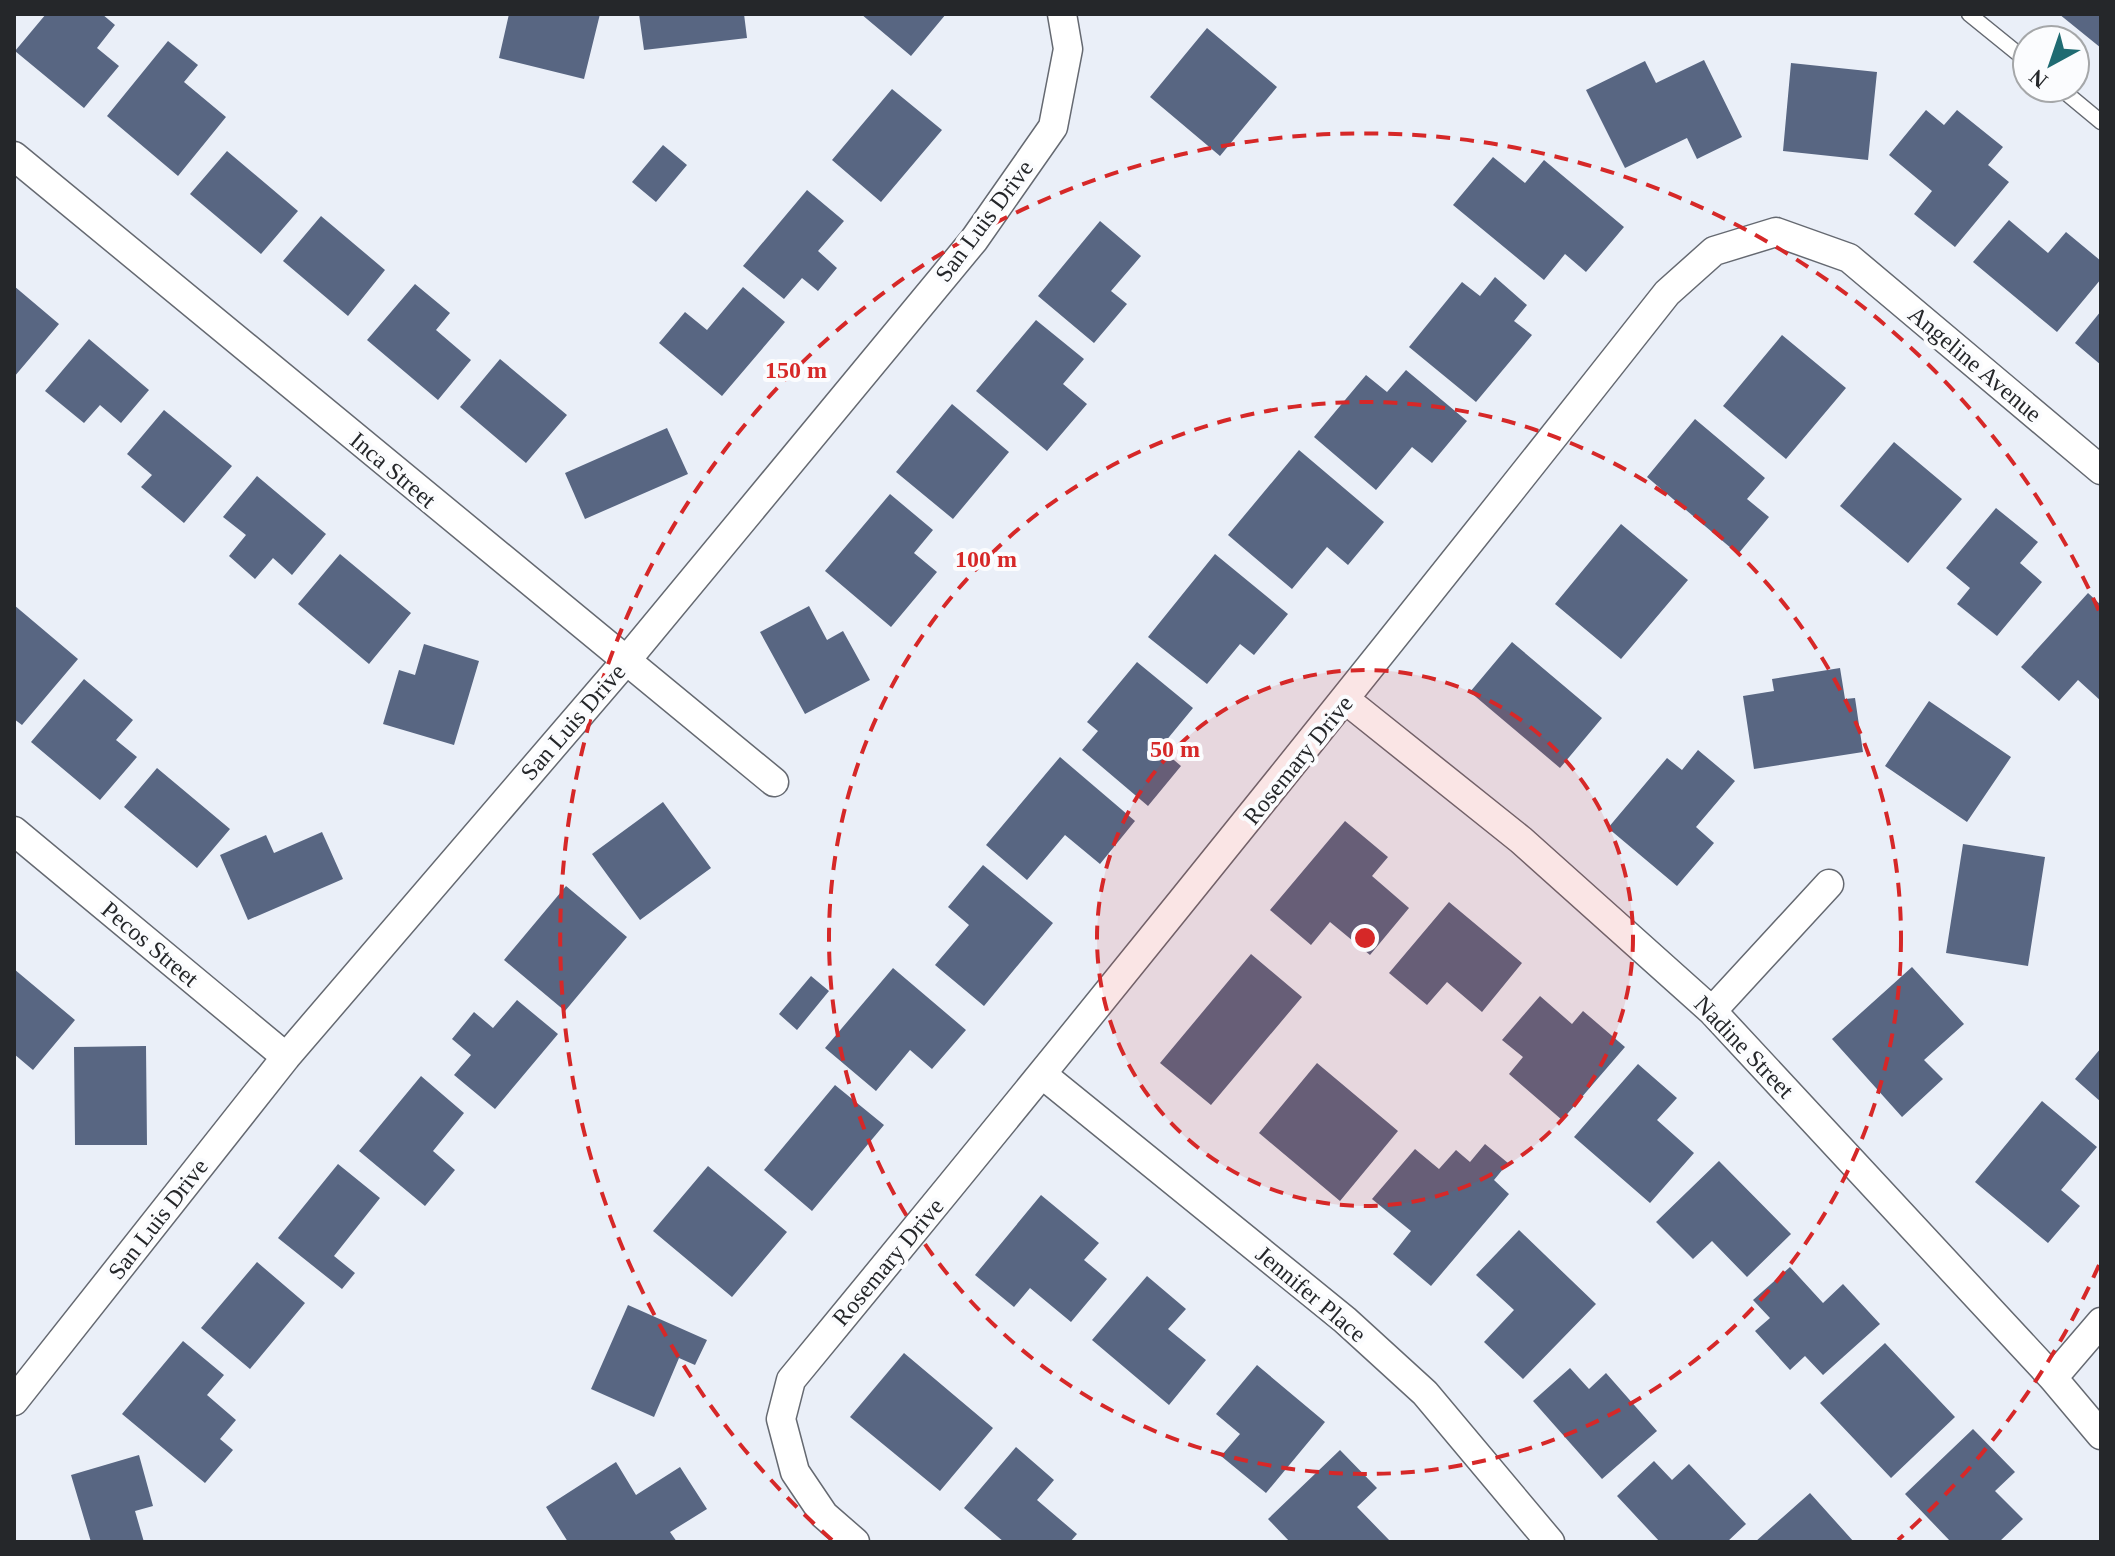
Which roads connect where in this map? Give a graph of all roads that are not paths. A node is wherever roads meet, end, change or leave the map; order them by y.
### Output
1 (1062, 14) edge
2 (1969, 14) edge
3 (2011, 48) edge
4 (2079, 104) edge
5 (2101, 122) edge
6 (14, 156) edge
7 (1849, 258) joint
8 (2101, 470) edge
9 (625, 662) junction
10 (1346, 700) junction
11 (774, 782) dead end
12 (14, 831) edge
13 (1829, 884) dead end
14 (1712, 1011) junction
15 (286, 1057) junction
16 (1043, 1075) junction
17 (2101, 1322) edge
18 (2053, 1378) junction
19 (14, 1401) edge
20 (2101, 1435) edge
21 (855, 1542) edge
22 (1550, 1542) edge

1 - 9 street, San Luis Drive
2 - 3 lane
4 - 5 lane
6 - 9 street, Inca Street
7 - 8 street, Angeline Avenue
7 - 10 street, Rosemary Drive
9 - 11 street, Inca Street
9 - 15 street, San Luis Drive
10 - 14 street, Nadine Street
10 - 16 street, Rosemary Drive
12 - 15 street, Pecos Street
13 - 14 street
14 - 18 street, Nadine Street
15 - 19 street, San Luis Drive
16 - 21 street, Rosemary Drive
16 - 22 street, Jennifer Place
17 - 18 street
18 - 20 street, Nadine Street

